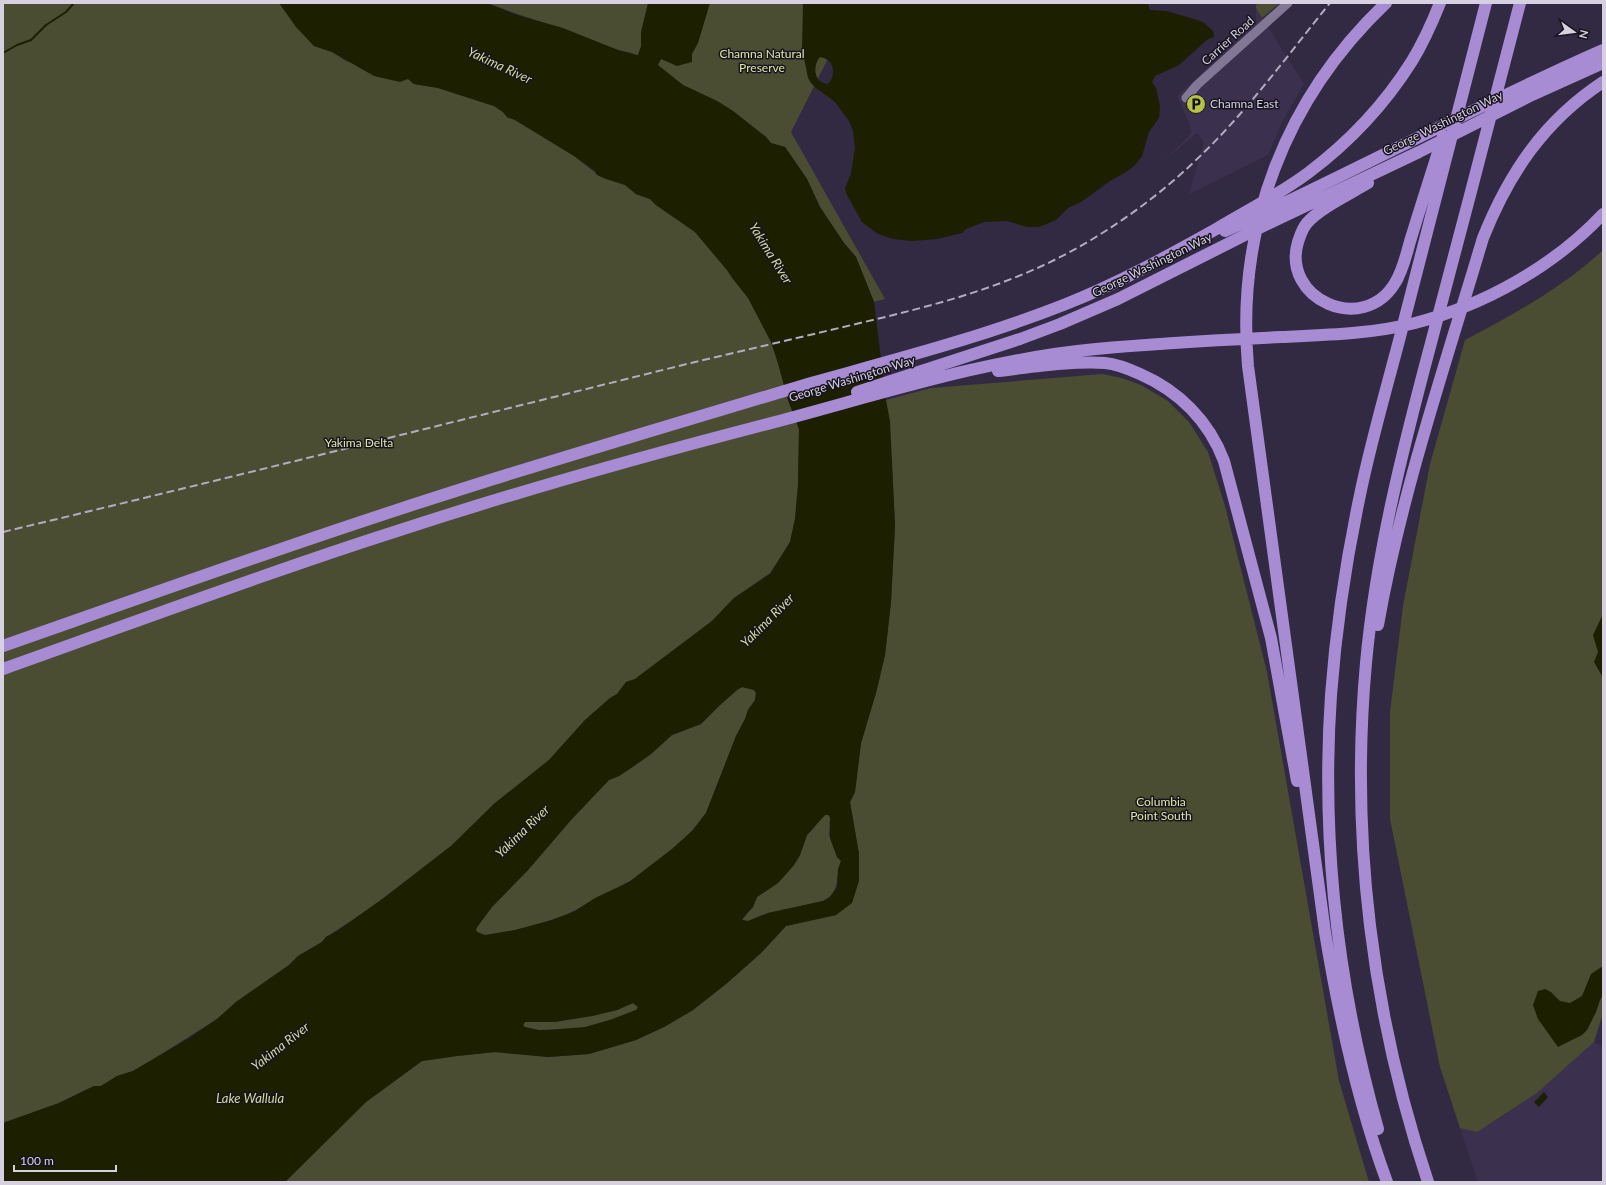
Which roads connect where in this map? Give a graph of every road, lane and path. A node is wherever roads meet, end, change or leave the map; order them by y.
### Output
1 (1288, 3) edge
2 (1386, 3) edge
3 (1440, 3) edge
4 (1486, 3) edge
5 (1521, 3) edge
6 (1481, 23) junction
7 (1603, 41) edge
8 (1603, 50) edge
9 (1603, 63) edge
10 (1540, 78) junction
11 (1603, 82) edge
12 (1186, 98) dead end
13 (1419, 152) junction
14 (1603, 214) edge
15 (1148, 267) junction
16 (916, 379) junction
17 (933, 379) junction
18 (3, 646) edge
19 (3, 668) edge
20 (1362, 731) junction
21 (1315, 858) junction
22 (1387, 1182) edge
23 (1394, 1182) edge
24 (1428, 1182) edge

1 - 12 street, Carrier Road
2 - 21 highway
3 - 15 highway
4 - 6 highway
5 - 20 highway
6 - 13 highway
6 - 23 highway
7 - 10 highway
8 - 10 highway, George Washington Way
9 - 13 highway, George Washington Way
10 - 15 highway, George Washington Way
11 - 20 highway
13 - 16 highway, George Washington Way
14 - 17 highway
15 - 18 highway
16 - 17 highway
16 - 19 highway, George Washington Way
17 - 21 highway
20 - 24 highway
21 - 22 highway

